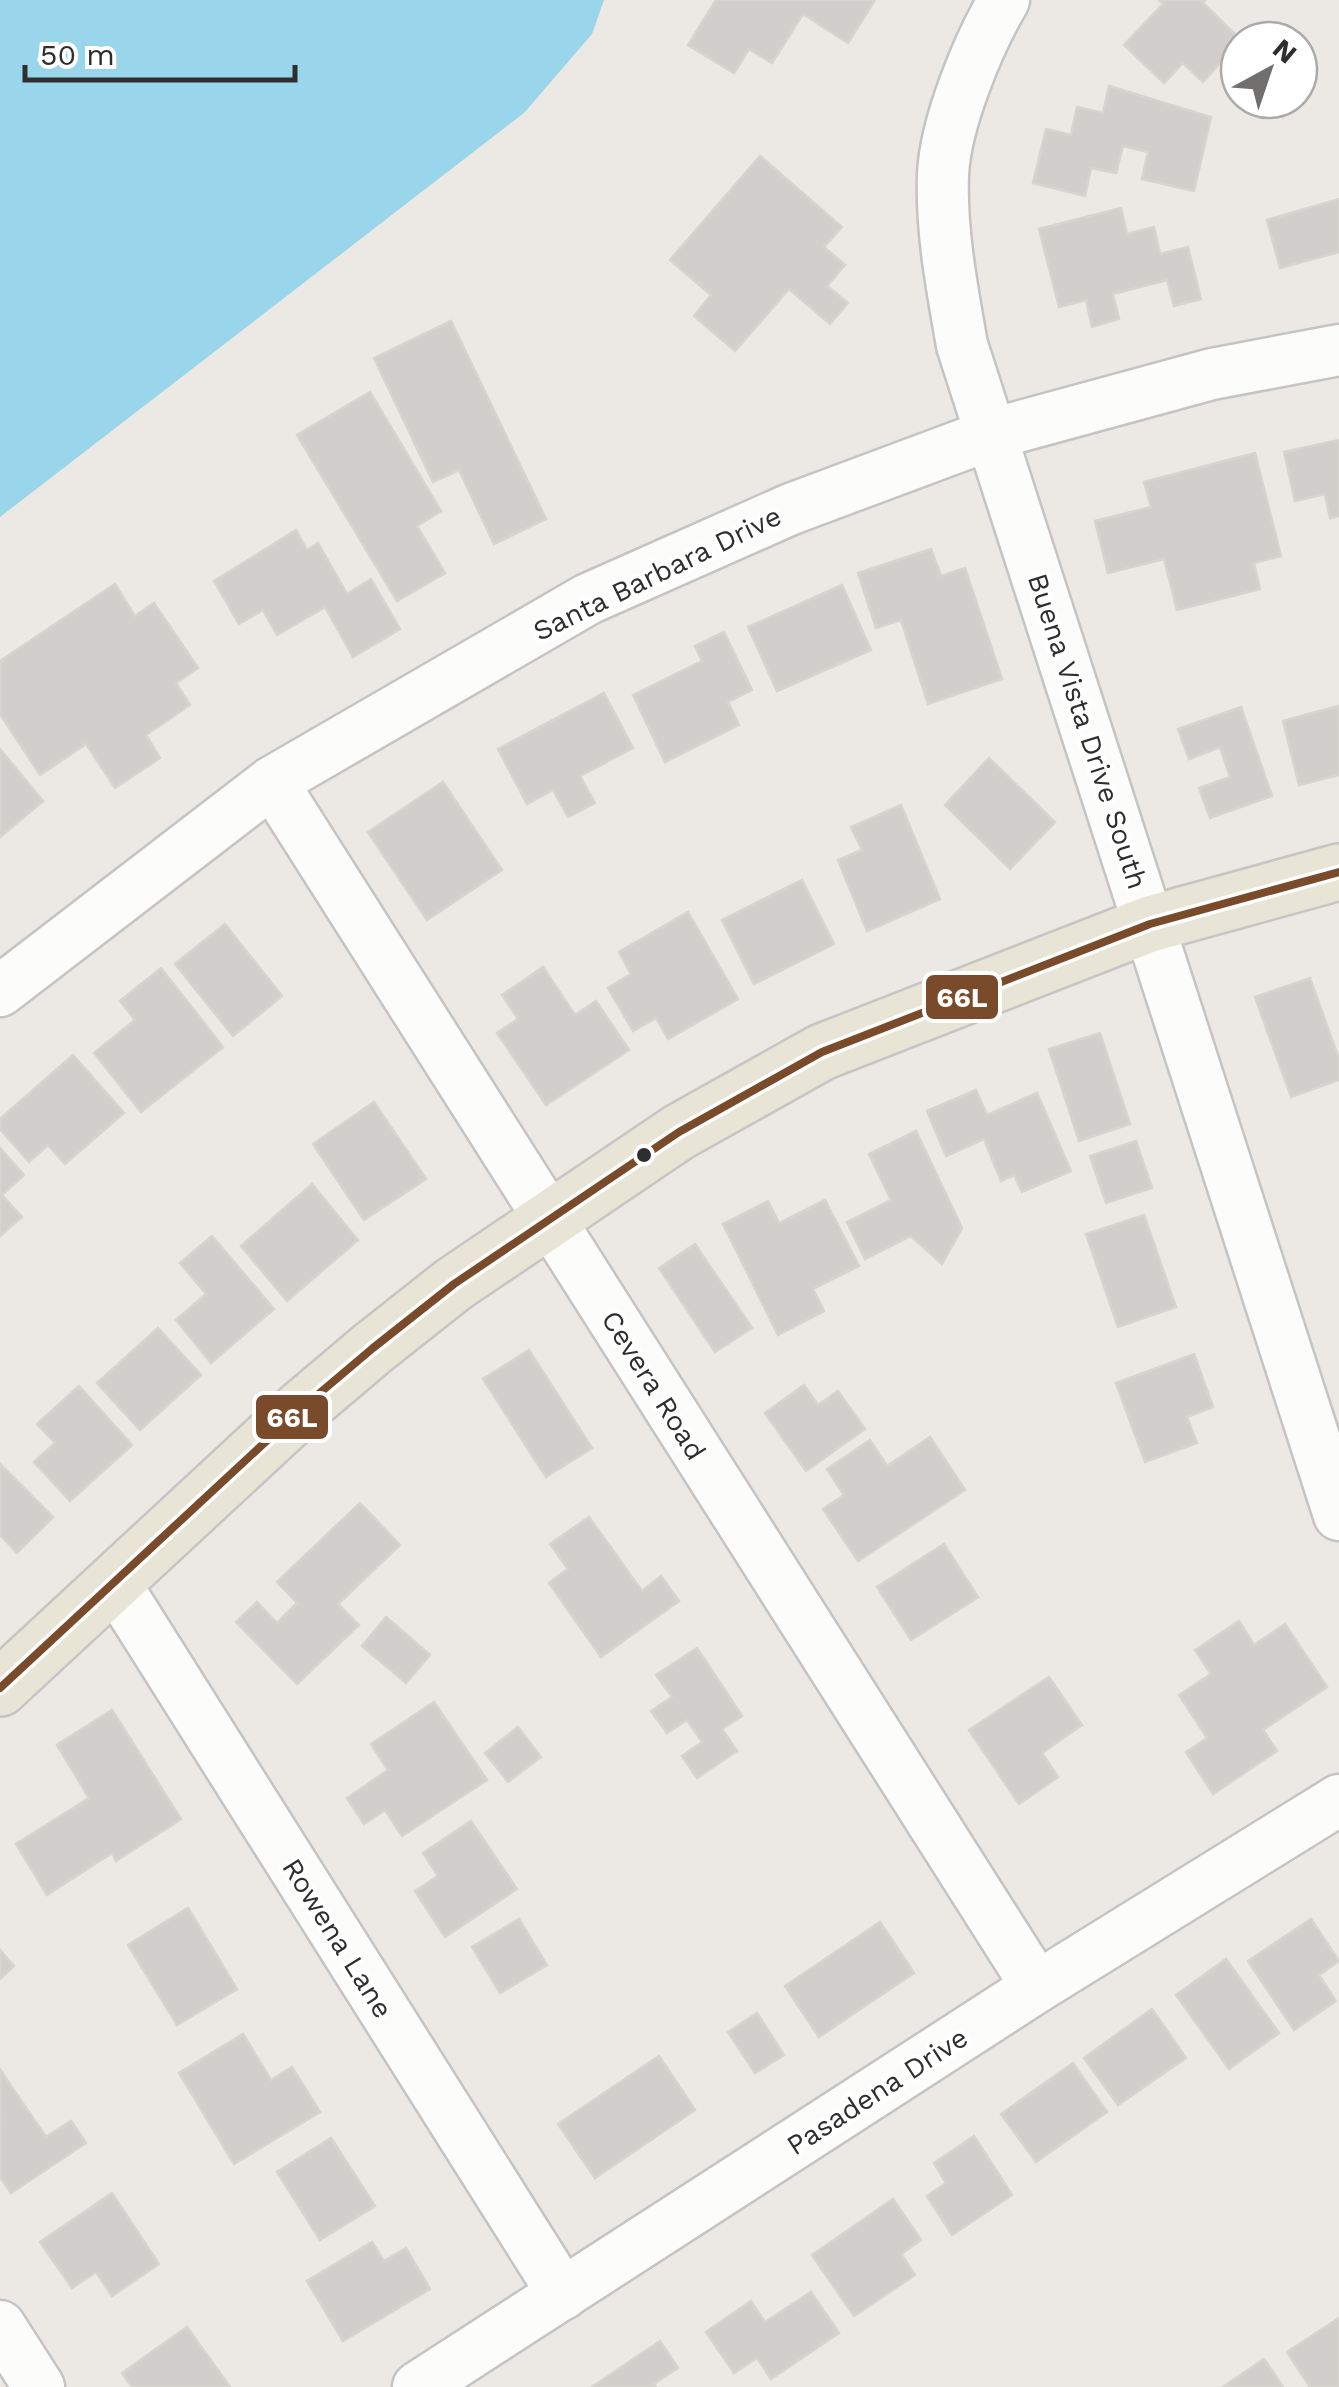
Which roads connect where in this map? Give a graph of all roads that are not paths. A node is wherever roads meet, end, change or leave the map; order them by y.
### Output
1 (1004, 0) edge
2 (1339, 350) edge
3 (992, 434) junction
4 (272, 782) junction
5 (1339, 872) edge
6 (1150, 924) junction
7 (0, 991) edge
8 (548, 1218) junction
9 (1339, 1515) edge
10 (114, 1582) junction
11 (0, 1688) edge
12 (1339, 1800) edge
13 (1037, 1987) junction
14 (563, 2294) junction
15 (0, 2326) edge
16 (38, 2387) edge
17 (418, 2387) edge

1 - 3 street, Buena Vista Drive South
2 - 3 street, Santa Barbara Drive
3 - 4 street, Santa Barbara Drive
3 - 6 street, Buena Vista Drive South
4 - 7 street, Santa Barbara Drive
4 - 8 street, Cevera Road
5 - 6 main road
6 - 8 main road
6 - 9 street, Buena Vista Drive South
8 - 10 main road
8 - 13 street, Cevera Road
10 - 11 main road
10 - 14 street, Rowena Lane
12 - 13 street, Pasadena Drive
13 - 14 street, Pasadena Drive
14 - 17 street, Pasadena Drive
15 - 16 street

